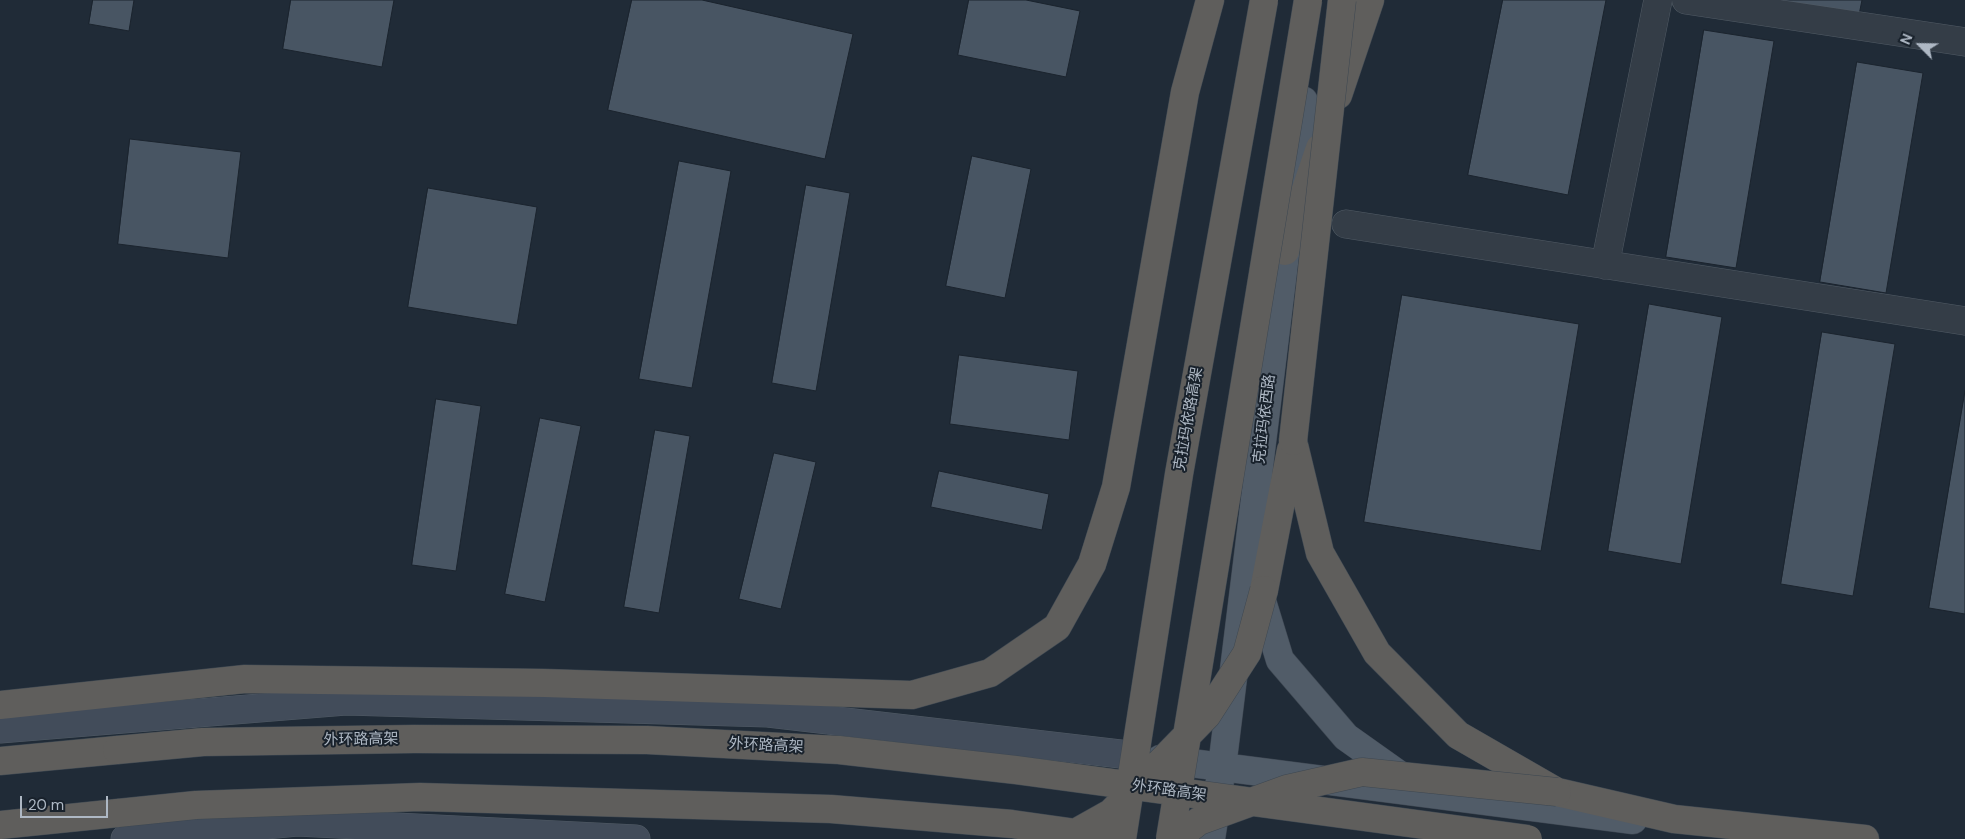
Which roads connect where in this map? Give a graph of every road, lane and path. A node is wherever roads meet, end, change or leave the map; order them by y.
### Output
1 (1210, 0) edge
2 (1264, 0) edge
3 (1272, 0) edge
4 (1308, 0) edge
5 (1321, 0) edge
6 (1342, 0) edge
7 (1370, 0) edge
8 (1658, 0) edge
9 (1686, 0) edge
10 (1965, 42) edge
11 (1346, 224) dead end
12 (1285, 251) junction
13 (1605, 265) junction
14 (1965, 321) edge
15 (1292, 441) junction
16 (1248, 554) junction
17 (0, 705) edge
18 (0, 728) edge
19 (1129, 755) junction
20 (0, 761) edge
21 (1222, 767) junction
22 (1557, 792) junction
23 (1426, 793) junction
24 (0, 825) edge
25 (295, 831) edge
26 (125, 839) edge
27 (636, 839) edge
28 (1065, 839) edge
29 (1119, 839) edge
30 (1170, 839) edge
31 (1176, 839) edge
32 (1211, 839) edge
33 (1528, 839) edge
34 (1781, 839) edge
35 (1866, 839) edge

1 - 17 highway
2 - 29 highway, 克拉玛依路高架, bridge
3 - 19 main road
4 - 30 highway, bridge
5 - 12 main road, 克拉玛依西路
6 - 15 highway, bridge
7 - 12 highway
8 - 13 street
9 - 10 street
11 - 13 street
12 - 16 main road, 克拉玛依西路
13 - 14 street
15 - 22 highway, bridge
15 - 28 highway, bridge
16 - 21 main road, 克拉玛依西路
16 - 23 main road
18 - 19 main road
19 - 21 main road
19 - 29 main road
20 - 33 highway, 外环路高架, bridge
21 - 23 main road
21 - 32 main road, 克拉玛依西路
22 - 31 highway, bridge
22 - 35 highway
23 - 34 main road
24 - 29 highway, bridge
25 - 26 main road
25 - 27 main road

